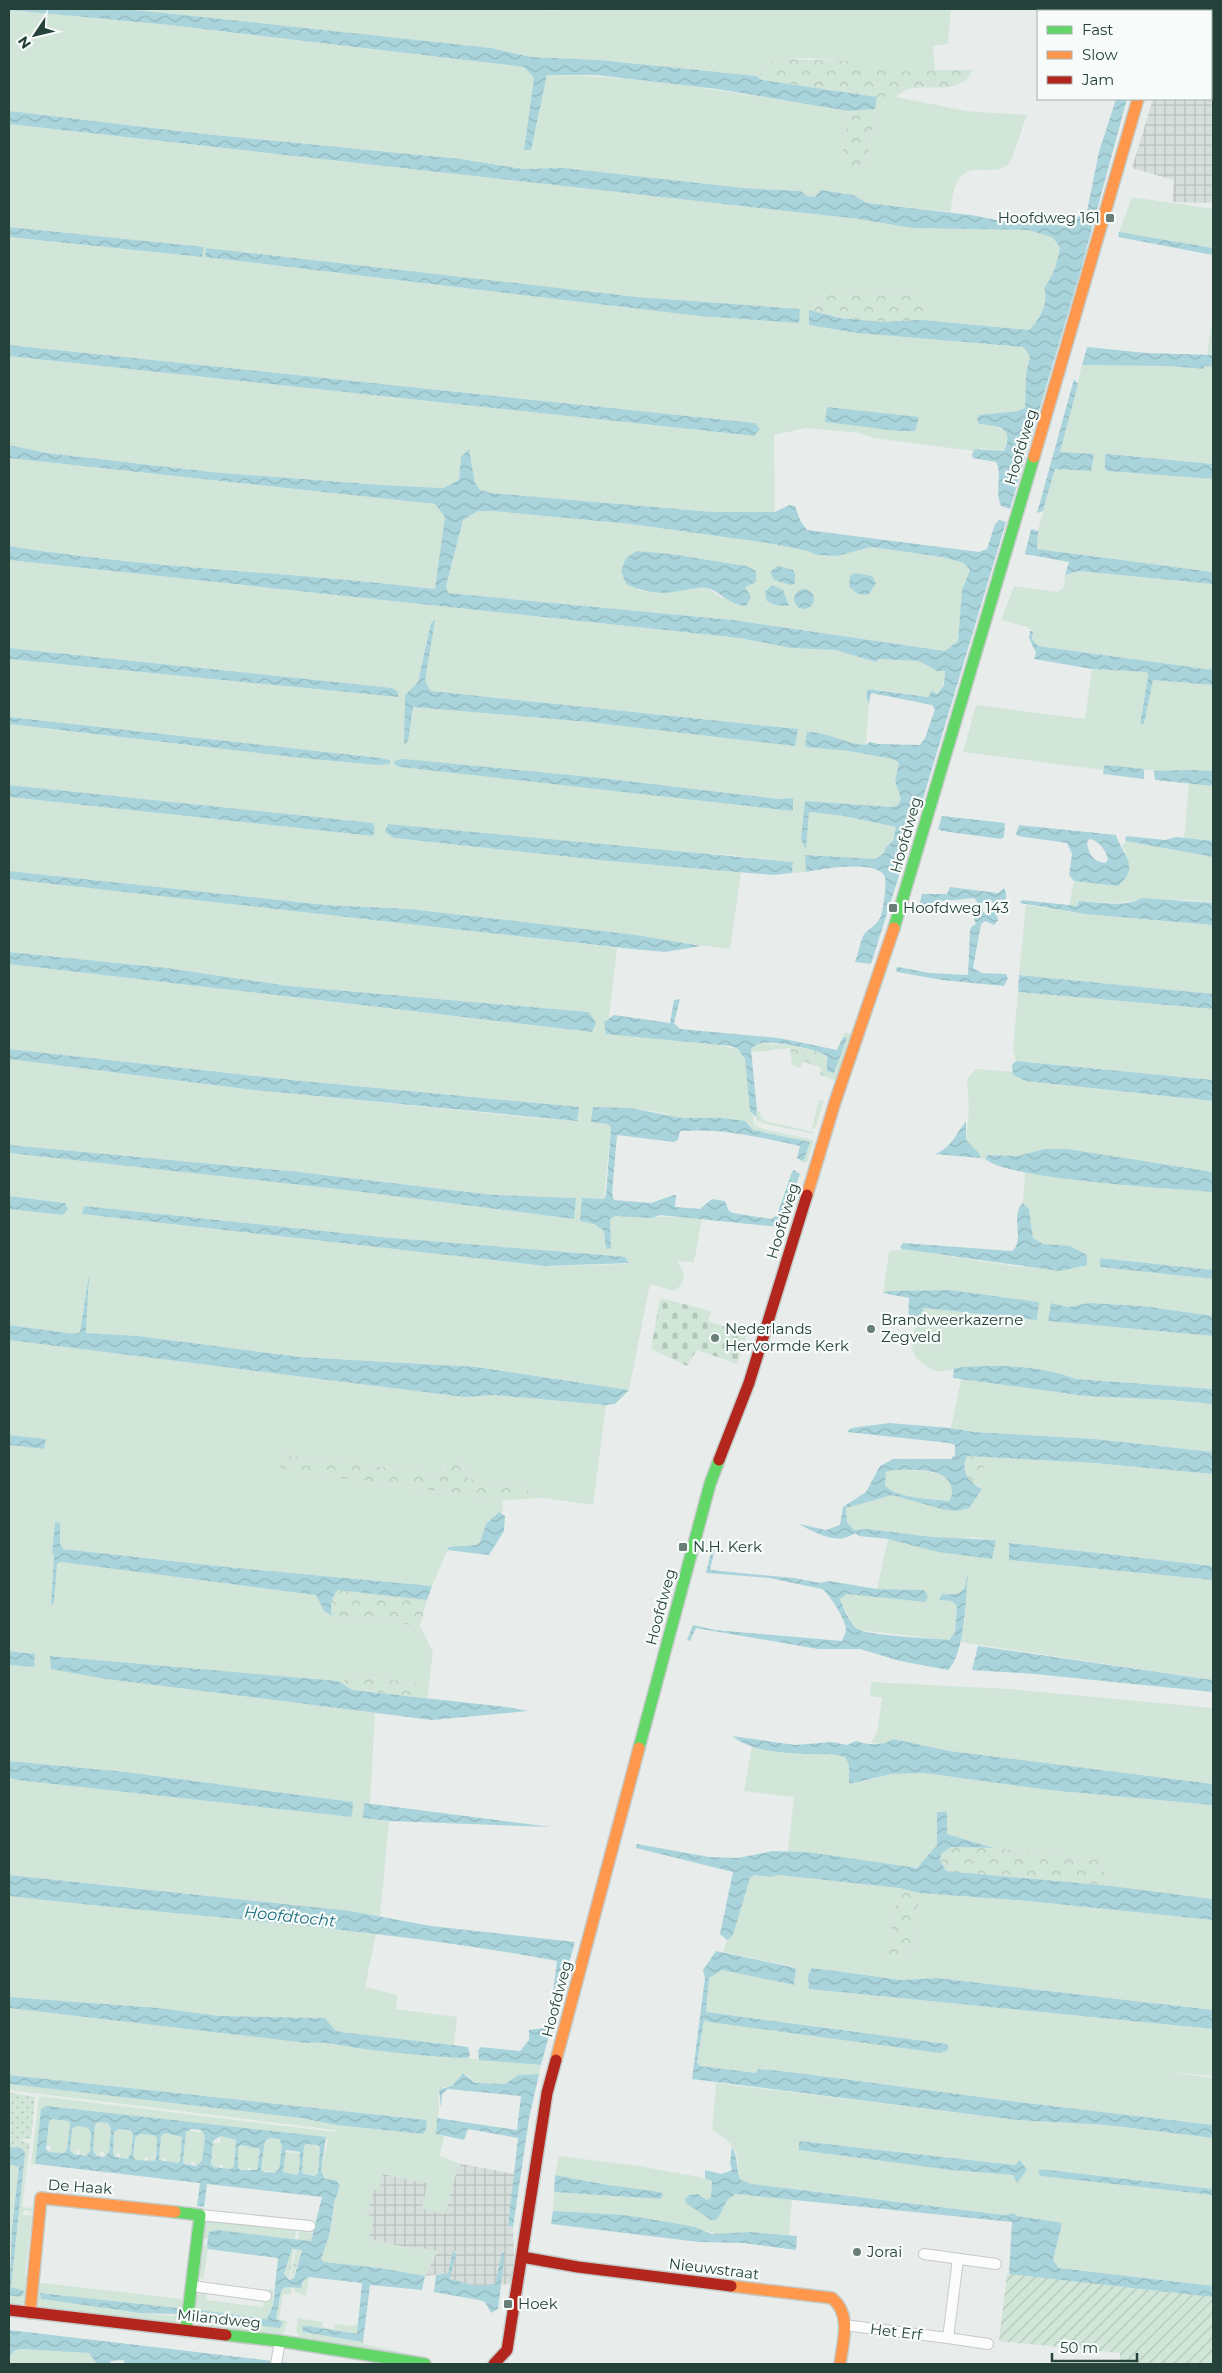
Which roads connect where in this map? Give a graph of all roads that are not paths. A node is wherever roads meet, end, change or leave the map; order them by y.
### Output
1 (1138, 100) edge
2 (200, 2214) junction
3 (310, 2226) dead end
4 (924, 2254) dead end
5 (522, 2256) junction
6 (958, 2259) junction
7 (996, 2264) dead end
8 (192, 2286) junction
9 (266, 2296) dead end
10 (9, 2310) edge
11 (30, 2312) junction
12 (844, 2326) junction
13 (186, 2330) junction
14 (948, 2338) junction
15 (280, 2341) junction
16 (988, 2344) dead end
17 (277, 2362) edge
18 (498, 2363) edge
19 (425, 2364) edge
20 (840, 2364) edge

1 - 5 street, Hoofdweg
2 - 3 street, De Haak
2 - 8 street
2 - 11 street, De Haak
4 - 6 street
5 - 12 street, Nieuwstraat
5 - 18 street, Hoofdweg
6 - 7 street
6 - 14 street
8 - 9 street
8 - 13 street
10 - 11 street, Milandweg
11 - 13 street, Milandweg
12 - 14 street, Het Erf
12 - 20 street, Nieuwstraat
13 - 15 street, Milandweg
14 - 16 street, Het Erf
15 - 17 street
15 - 19 street, Milandweg

